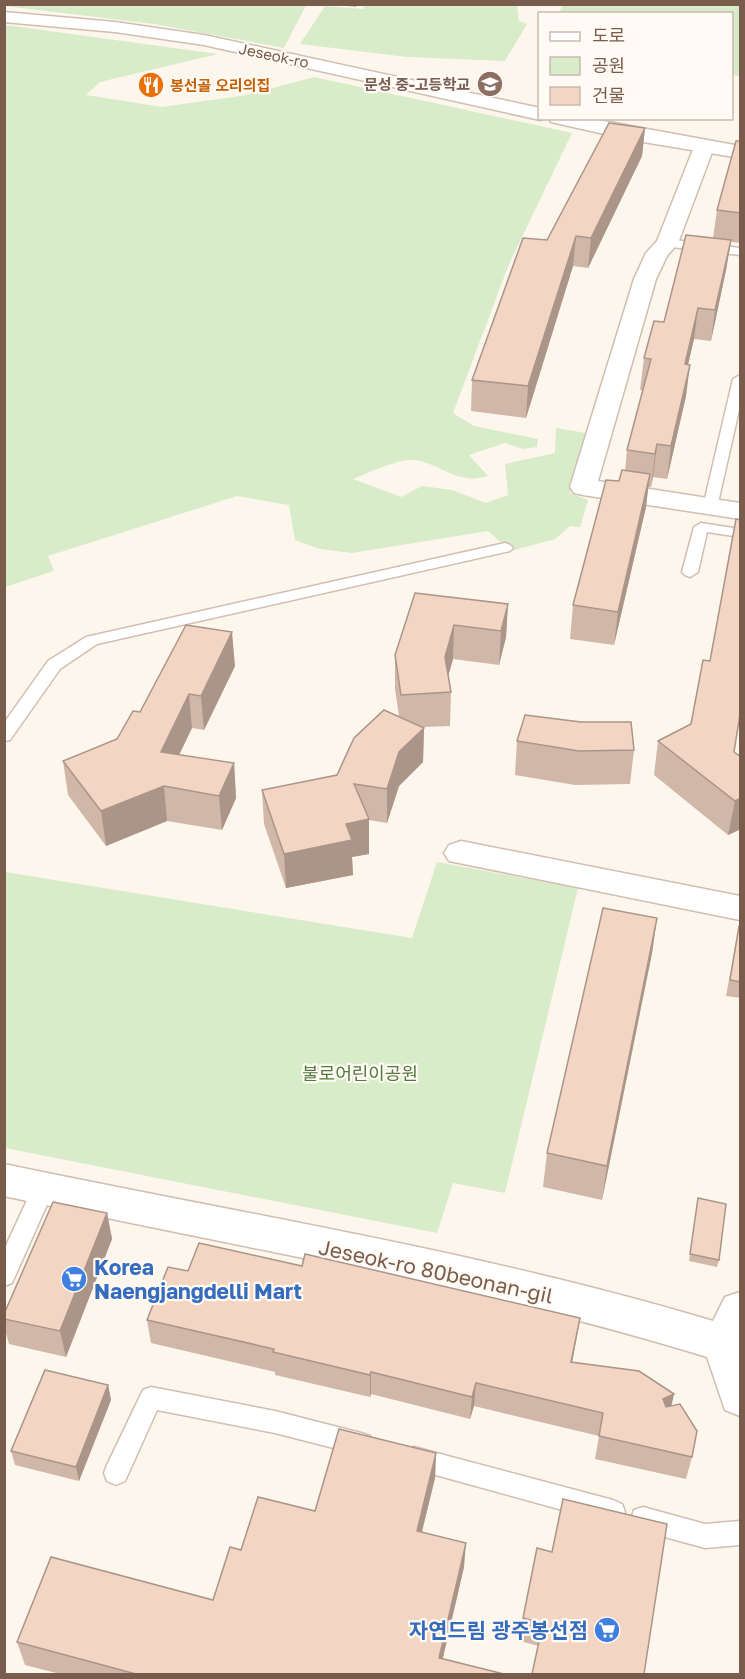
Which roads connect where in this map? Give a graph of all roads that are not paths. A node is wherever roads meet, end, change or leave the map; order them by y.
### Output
1 (4, 16) edge
2 (538, 114) edge
3 (568, 120) edge
4 (704, 147) junction
5 (741, 152) edge
6 (667, 243) junction
7 (741, 252) edge
8 (741, 379) edge
9 (710, 507) junction
10 (741, 511) edge
11 (741, 532) edge
12 (505, 548) dead end
13 (690, 572) dead end
14 (4, 736) edge
15 (461, 853) dead end
16 (741, 908) edge
17 (23, 1185) edge
18 (4, 1276) edge
19 (732, 1327) edge
20 (741, 1396) edge
21 (116, 1473) dead end
22 (741, 1533) edge

1 - 2 street, Jeseok-ro
3 - 4 street
4 - 5 street
4 - 6 street
6 - 7 lane
6 - 9 street
8 - 9 lane
9 - 10 street
11 - 13 lane
12 - 14 lane
15 - 16 street
17 - 18 lane
17 - 19 street, Jeseok-ro 80beonan-gil
19 - 20 street
21 - 22 lane

